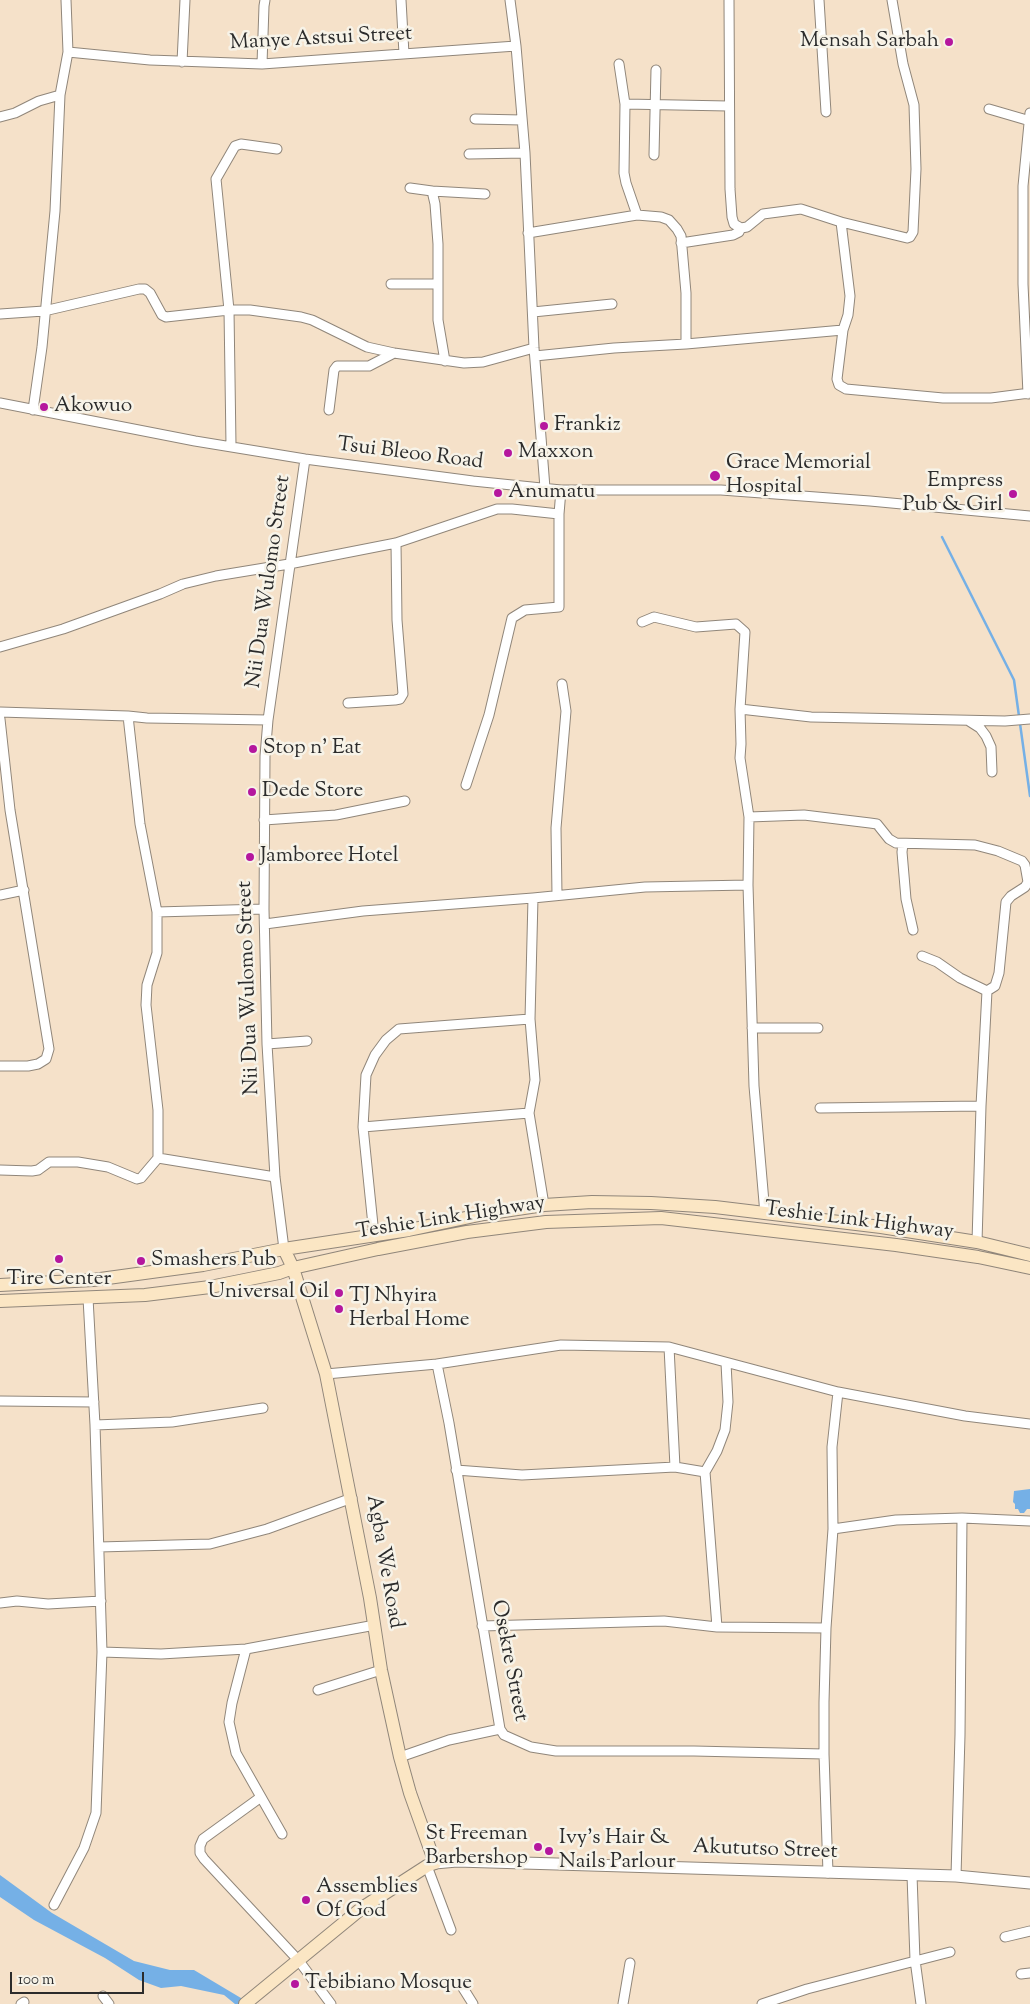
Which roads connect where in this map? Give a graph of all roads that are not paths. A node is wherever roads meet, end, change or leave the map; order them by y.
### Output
1 (66, 0) edge
2 (185, 0) edge
3 (265, 0) edge
4 (401, 0) edge
5 (510, 0) edge
6 (729, 0) edge
7 (819, 0) edge
8 (892, 0) edge
9 (516, 46) junction
10 (68, 52) junction
11 (404, 54) junction
12 (182, 62) junction
13 (262, 64) junction
14 (620, 64) dead end
15 (656, 70) dead end
16 (60, 96) junction
17 (625, 104) junction
18 (654, 106) junction
19 (728, 106) junction
20 (989, 109) dead end
21 (826, 112) dead end
22 (1030, 113) edge
23 (0, 117) edge
24 (475, 119) dead end
25 (522, 120) junction
26 (1030, 121) edge
27 (277, 149) dead end
28 (524, 153) junction
29 (470, 154) dead end
30 (654, 155) dead end
31 (410, 188) dead end
32 (432, 191) junction
33 (486, 194) dead end
34 (637, 215) junction
35 (841, 222) junction
36 (741, 228) junction
37 (528, 233) junction
38 (682, 244) junction
39 (391, 284) dead end
40 (438, 284) junction
41 (612, 304) dead end
42 (229, 310) junction
43 (44, 311) junction
44 (533, 312) junction
45 (0, 314) edge
46 (843, 330) junction
47 (686, 344) junction
48 (534, 352) junction
49 (394, 353) junction
50 (445, 361) junction
51 (1029, 393) edge
52 (0, 403) edge
53 (33, 410) junction
54 (329, 410) dead end
55 (231, 445) junction
56 (305, 459) junction
57 (545, 488) junction
58 (561, 490) junction
59 (558, 514) junction
60 (1030, 516) edge
61 (396, 543) junction
62 (289, 564) junction
63 (642, 622) dead end
64 (0, 647) edge
65 (562, 684) dead end
66 (348, 703) dead end
67 (740, 710) junction
68 (0, 712) edge
69 (128, 716) junction
70 (0, 719) edge
71 (1030, 719) edge
72 (268, 720) junction
73 (967, 720) junction
74 (992, 772) dead end
75 (466, 785) dead end
76 (404, 801) dead end
77 (749, 817) junction
78 (264, 820) junction
79 (904, 844) junction
80 (748, 885) junction
81 (24, 890) junction
82 (0, 896) edge
83 (557, 896) junction
84 (533, 898) junction
85 (264, 909) junction
86 (156, 912) junction
87 (265, 924) junction
88 (914, 930) dead end
89 (922, 956) dead end
90 (987, 991) junction
91 (530, 1019) junction
92 (752, 1028) junction
93 (818, 1028) dead end
94 (307, 1041) dead end
95 (267, 1044) junction
96 (0, 1066) edge
97 (981, 1106) junction
98 (820, 1108) dead end
99 (529, 1113) junction
100 (363, 1127) junction
101 (158, 1158) junction
102 (0, 1170) edge
103 (275, 1177) junction
104 (544, 1206) junction
105 (765, 1214) junction
106 (374, 1236) junction
107 (977, 1242) junction
108 (284, 1249) junction
109 (1030, 1255) edge
110 (293, 1268) junction
111 (1030, 1268) edge
112 (0, 1285) edge
113 (88, 1298) junction
114 (0, 1301) edge
115 (670, 1347) junction
116 (726, 1363) junction
117 (437, 1364) junction
118 (326, 1374) junction
119 (838, 1392) junction
120 (0, 1401) edge
121 (94, 1402) junction
122 (263, 1408) dead end
123 (1030, 1424) edge
124 (95, 1426) junction
125 (675, 1467) junction
126 (456, 1470) junction
127 (705, 1472) junction
128 (352, 1498) junction
129 (962, 1518) junction
130 (1030, 1521) edge
131 (833, 1529) junction
132 (99, 1547) junction
133 (101, 1601) junction
134 (0, 1603) edge
135 (375, 1625) junction
136 (482, 1626) junction
137 (717, 1627) junction
138 (826, 1628) junction
139 (246, 1649) junction
140 (102, 1652) junction
141 (381, 1670) junction
142 (318, 1690) dead end
143 (500, 1729) junction
144 (824, 1754) junction
145 (400, 1757) junction
146 (260, 1797) junction
147 (282, 1834) dead end
148 (431, 1864) junction
149 (828, 1873) junction
150 (912, 1875) junction
151 (956, 1876) junction
152 (1030, 1883) edge
153 (54, 1905) dead end
154 (451, 1930) dead end
155 (1030, 1931) edge
156 (1005, 1937) dead end
157 (950, 1952) dead end
158 (915, 1960) junction
159 (299, 1961) junction
160 (630, 1963) dead end
161 (463, 1988) dead end
162 (102, 1996) dead end
163 (109, 2004) edge
164 (245, 2004) edge
165 (331, 2004) edge
166 (472, 2004) edge
167 (623, 2004) edge
168 (762, 2004) edge
169 (921, 2004) edge

1 - 10 street
2 - 12 street
3 - 13 street
4 - 11 street
5 - 9 street
6 - 19 street
7 - 21 street
8 - 35 street
9 - 11 street, Manye Astsui Street
9 - 25 street
10 - 12 street, Manye Astsui Street
10 - 16 street
11 - 13 street, Manye Astsui Street
12 - 13 street, Manye Astsui Street
14 - 17 street
15 - 18 street
16 - 23 street
16 - 43 street
17 - 18 street
17 - 34 street
18 - 19 street
18 - 30 street
19 - 36 street
20 - 26 street
22 - 26 street
24 - 25 street
25 - 28 street
26 - 51 street
27 - 42 street
28 - 29 street
28 - 37 street
31 - 32 street
32 - 33 street
32 - 40 street
34 - 37 street
34 - 38 street
35 - 36 street
35 - 46 street
36 - 38 street
37 - 44 street
38 - 47 street
39 - 40 street
40 - 50 street
41 - 44 street
42 - 43 street
42 - 49 street
42 - 55 street
43 - 45 street
43 - 53 street
44 - 48 street
46 - 47 street
46 - 51 street
47 - 48 street
48 - 50 street
48 - 57 street
49 - 50 street
49 - 54 street
52 - 53 street, Tsui Bleoo Road
53 - 55 street, Tsui Bleoo Road
55 - 56 street, Tsui Bleoo Road
56 - 57 street, Tsui Bleoo Road
56 - 62 street, Nii Dua Wulomo Street
57 - 58 street, Tsui Bleoo Road
58 - 59 street
58 - 60 street, Tsui Bleoo Road
59 - 61 street
59 - 75 street
61 - 62 street
61 - 66 street
62 - 64 street
62 - 72 street, Nii Dua Wulomo Street
63 - 67 street
65 - 83 street
67 - 73 street
67 - 77 street
68 - 69 street
69 - 72 street
69 - 86 street
70 - 81 street
71 - 73 street
72 - 78 street, Nii Dua Wulomo Street
73 - 74 street
76 - 78 street
77 - 79 street
77 - 80 street
78 - 85 street, Nii Dua Wulomo Street
79 - 88 street
79 - 90 street
80 - 83 street
80 - 92 street
81 - 82 street
81 - 96 street
83 - 84 street
84 - 87 street
84 - 91 street
85 - 86 street
85 - 87 street, Nii Dua Wulomo Street
86 - 101 street
87 - 95 street, Nii Dua Wulomo Street
89 - 90 street
90 - 97 street
91 - 99 street
91 - 100 street
92 - 93 street
92 - 105 street
94 - 95 street
95 - 103 street, Nii Dua Wulomo Street
97 - 98 street
97 - 107 street
99 - 100 street
99 - 104 street
100 - 106 street
101 - 102 street
101 - 103 street
103 - 108 street, Nii Dua Wulomo Street
104 - 105 main road, Teshie Link Highway
104 - 106 main road, Teshie Link Highway
105 - 107 main road, Teshie Link Highway
106 - 108 main road, Teshie Link Highway
107 - 109 main road, Teshie Link Highway
108 - 110 main road, Agba We Road
108 - 112 main road, Teshie Link Highway
110 - 111 main road, Teshie Link Highway
110 - 113 main road, Teshie Link Highway
110 - 118 main road, Agba We Road
113 - 114 main road, Teshie Link Highway
113 - 121 street
115 - 116 street
115 - 117 street
115 - 125 street
116 - 119 street
116 - 127 street
117 - 118 street
117 - 126 street, Osekre Street
118 - 128 main road, Agba We Road
119 - 123 street
119 - 131 street
120 - 121 street
121 - 124 street
122 - 124 street
124 - 132 street
125 - 126 street
125 - 127 street
126 - 136 street, Osekre Street
127 - 137 street
128 - 132 street
128 - 135 main road, Agba We Road
129 - 130 street
129 - 131 street
129 - 151 street
131 - 138 street
132 - 133 street
133 - 134 street
133 - 140 street
135 - 139 street
135 - 141 main road, Agba We Road
136 - 137 street
136 - 143 street, Osekre Street
137 - 138 street
138 - 144 street
139 - 140 street
139 - 146 street
140 - 153 street
141 - 142 street
141 - 145 main road, Agba We Road
143 - 144 street, Osekre Street
143 - 145 street
144 - 149 street
145 - 148 main road, Agba We Road
146 - 147 street
146 - 159 street
148 - 149 street, Akututso Street
148 - 154 street
148 - 159 main road, Akututso Street
149 - 150 street, Akututso Street
150 - 151 street, Akututso Street
150 - 158 street
151 - 152 street, Akututso Street
155 - 156 street
157 - 158 street
158 - 168 street
158 - 169 street
159 - 164 main road, Akututso Street
159 - 165 street
160 - 167 street
161 - 166 street
162 - 163 street

